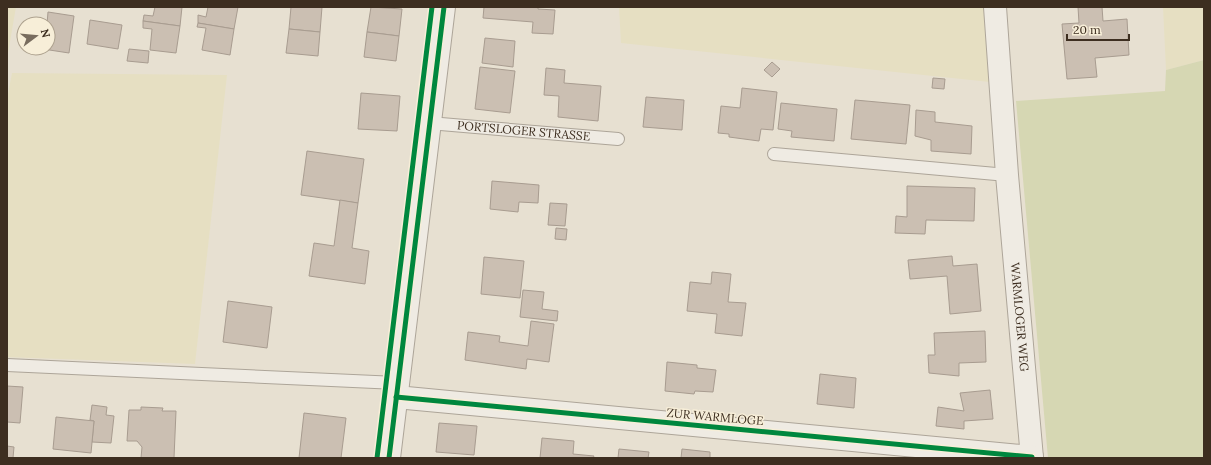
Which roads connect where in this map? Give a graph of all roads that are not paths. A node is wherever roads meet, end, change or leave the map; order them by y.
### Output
1 (444, 7) edge
2 (996, 7) edge
3 (429, 123) junction
4 (618, 139) dead end
5 (774, 154) dead end
6 (1007, 175) junction
7 (7, 364) edge
8 (397, 390) junction
9 (389, 458) edge
10 (1032, 458) edge

1 - 3 street
2 - 6 street, WARMLOGER WEG
3 - 4 lane, PORTSLOGER STRASSE
3 - 8 street
5 - 6 lane
6 - 10 street, WARMLOGER WEG
7 - 8 lane
8 - 9 street
8 - 10 street, ZUR WARMLOGE

